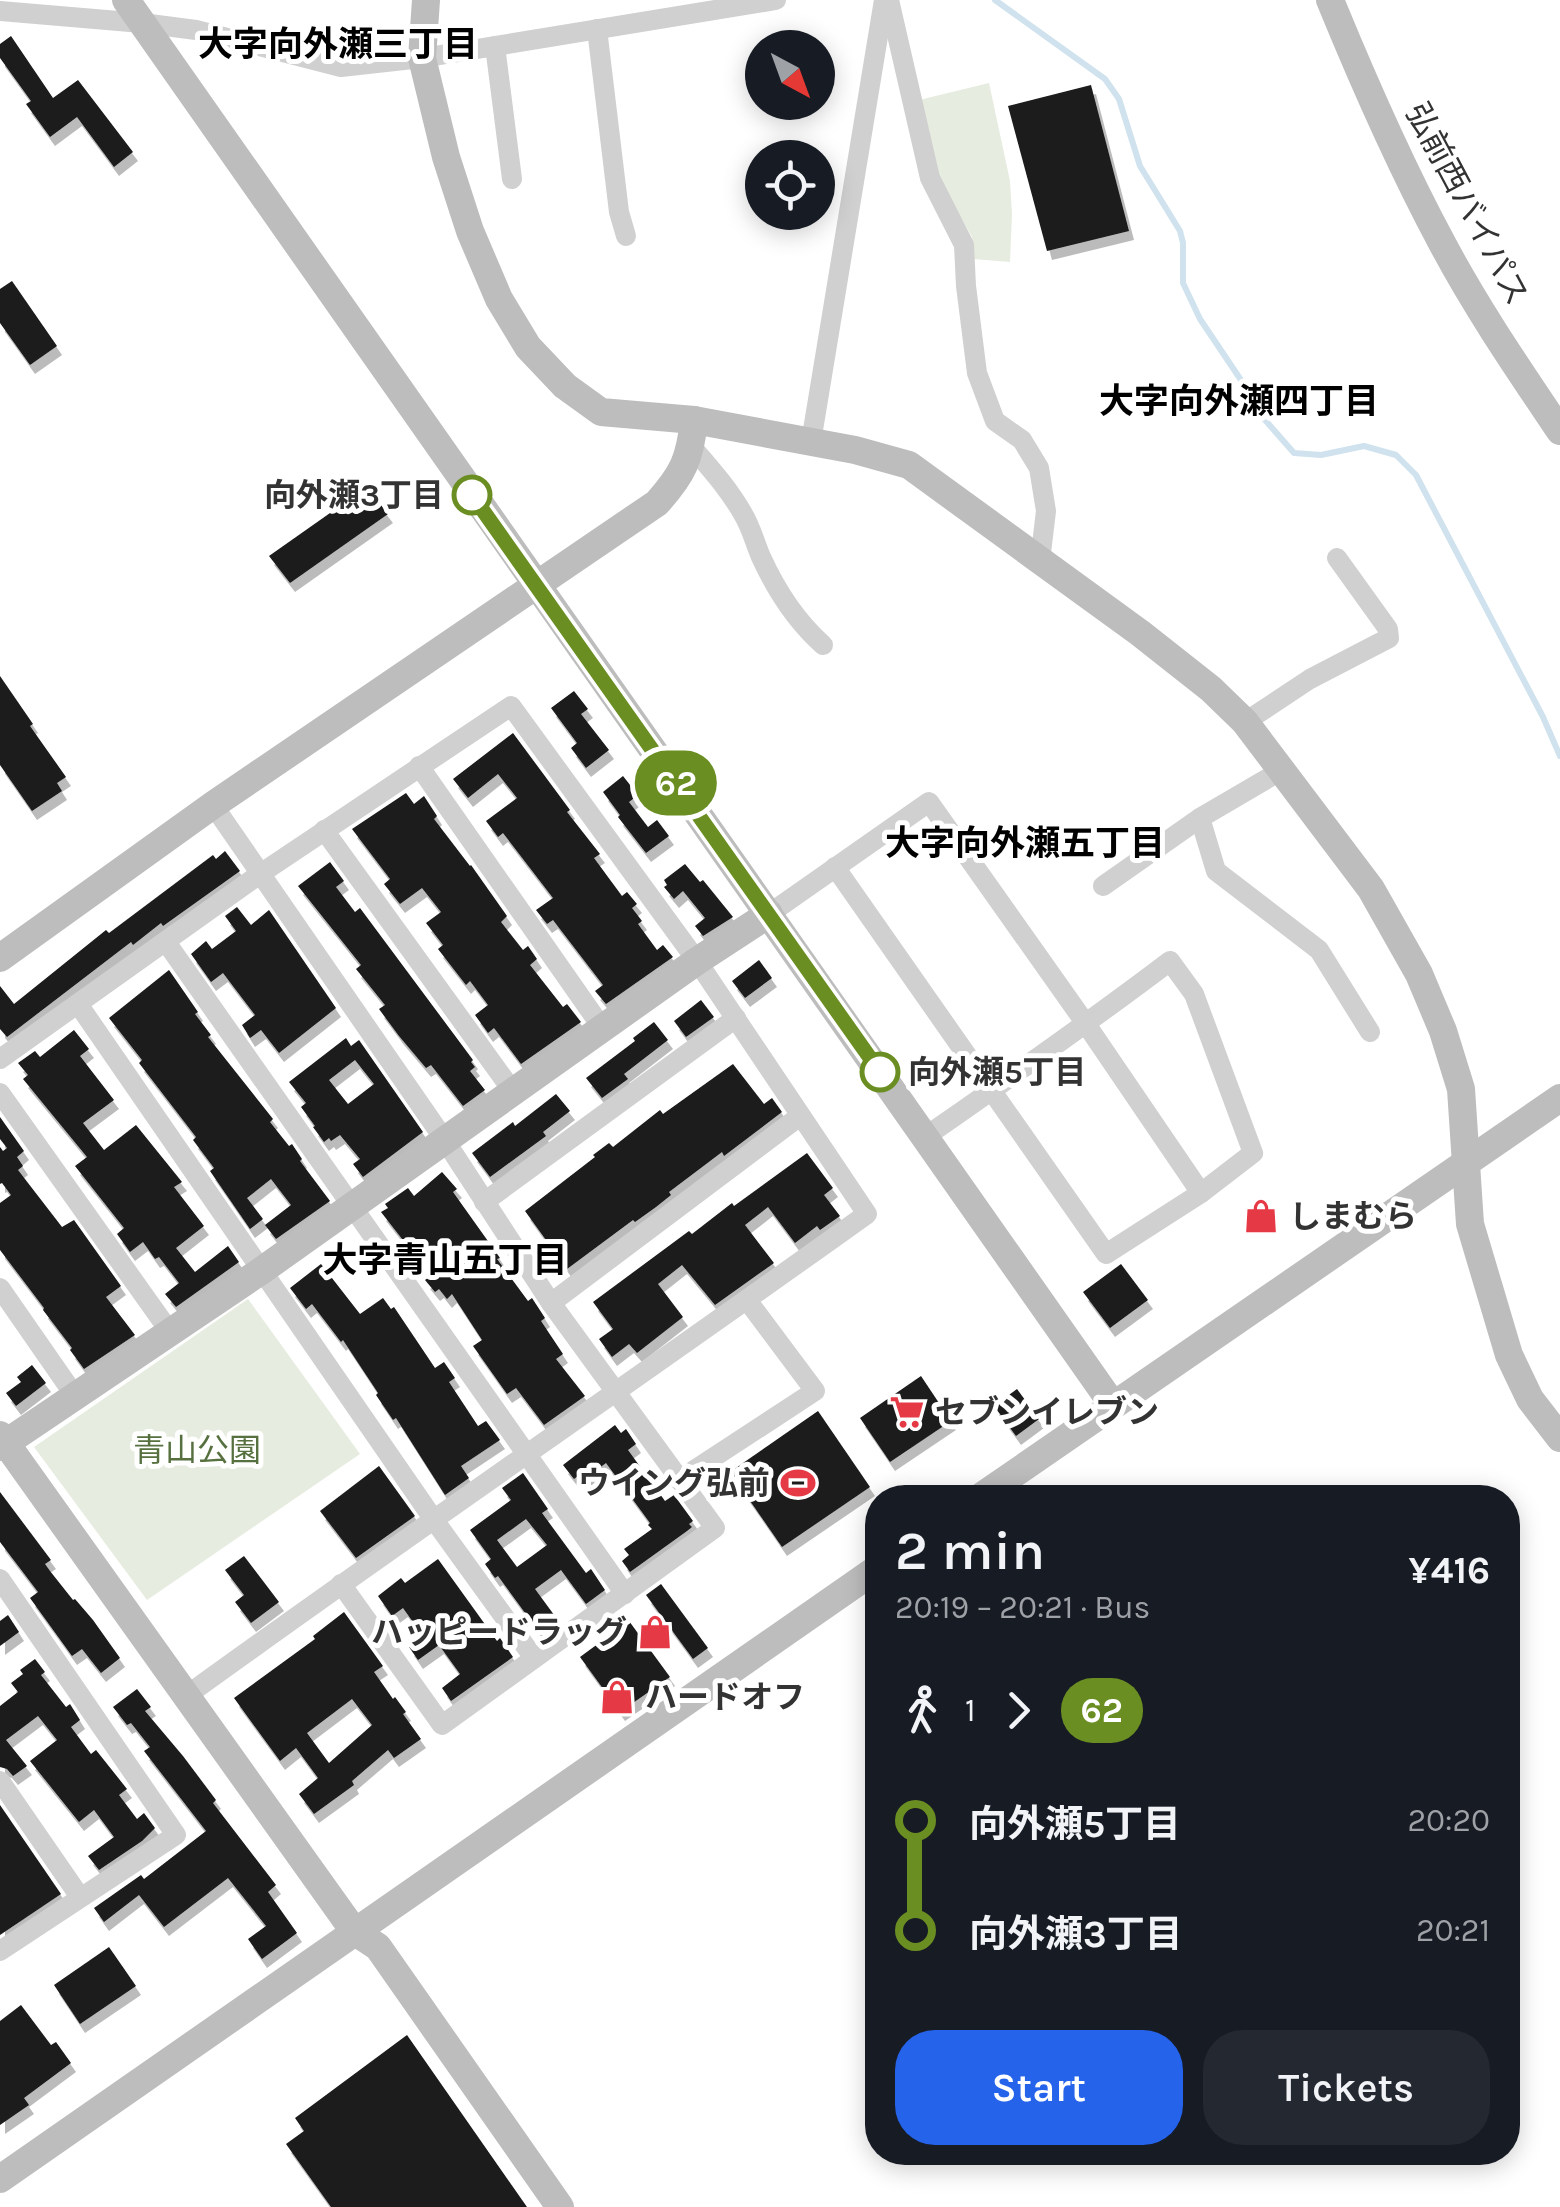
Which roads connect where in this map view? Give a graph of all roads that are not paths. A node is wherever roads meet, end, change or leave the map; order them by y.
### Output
1 (426, 0) edge
2 (776, 0) edge
3 (886, 0) edge
4 (1330, 0) edge
5 (0, 11) edge
6 (134, 11) edge
7 (597, 29) junction
8 (494, 46) junction
9 (422, 58) junction
10 (512, 178) dead end
11 (626, 236) dead end
12 (1560, 431) edge
13 (692, 433) junction
14 (811, 442) junction
15 (1337, 558) dead end
16 (1040, 561) junction
17 (536, 586) junction
18 (824, 645) dead end
19 (1246, 722) junction
20 (419, 766) junction
21 (1282, 770) junction
22 (213, 805) junction
23 (1200, 818) junction
24 (324, 830) junction
25 (835, 867) junction
26 (260, 874) junction
27 (1103, 886) dead end
28 (770, 914) junction
29 (166, 942) junction
30 (0, 958) edge
31 (698, 961) junction
32 (78, 1004) junction
33 (736, 1018) junction
34 (1086, 1024) junction
35 (603, 1029) junction
36 (1370, 1032) dead end
37 (0, 1059) edge
38 (992, 1091) junction
39 (0, 1093) edge
40 (514, 1093) junction
41 (1560, 1098) edge
42 (800, 1116) junction
43 (925, 1137) junction
44 (446, 1142) junction
45 (1465, 1162) junction
46 (1201, 1193) junction
47 (484, 1202) junction
48 (353, 1206) junction
49 (260, 1271) junction
50 (0, 1288) edge
51 (747, 1300) junction
52 (551, 1303) junction
53 (170, 1332) junction
54 (617, 1392) junction
55 (76, 1396) junction
56 (1112, 1405) junction
57 (1560, 1438) edge
58 (2, 1442) edge
59 (526, 1453) junction
60 (680, 1480) junction
61 (998, 1485) edge
62 (434, 1520) junction
63 (865, 1577) edge
64 (0, 1579) edge
65 (341, 1584) junction
66 (625, 1594) junction
67 (534, 1658) junction
68 (186, 1696) junction
69 (0, 1781) edge
70 (80, 1897) junction
71 (354, 1931) junction
72 (0, 1951) edge
73 (0, 2179) edge
74 (560, 2207) edge

1 - 9 street
2 - 7 street
3 - 14 street
3 - 16 street
4 - 12 street, 弘前西バイパス
5 - 6 street
6 - 9 street
6 - 17 street
7 - 8 street
7 - 11 street
8 - 9 street
8 - 10 street
9 - 13 street
13 - 14 street
13 - 17 street
13 - 18 street
14 - 16 street
15 - 19 street
16 - 19 street
17 - 22 street
17 - 28 street
19 - 21 street
20 - 24 street
20 - 31 street
20 - 35 street
21 - 23 street
21 - 45 street
22 - 26 street
22 - 30 street
23 - 27 street
23 - 36 street
24 - 26 street
24 - 40 street
25 - 28 street
25 - 34 street
25 - 38 street
26 - 29 street
26 - 44 street
28 - 31 street
28 - 43 street
29 - 32 street
29 - 48 street
31 - 33 street
31 - 35 street
32 - 37 street
32 - 49 street
33 - 42 street
33 - 47 street
34 - 38 street
34 - 46 street
34 - 46 street
35 - 40 street
38 - 43 street
38 - 46 street
39 - 53 street
40 - 44 street
41 - 45 street
42 - 51 street
42 - 52 street
43 - 56 street
44 - 47 street
44 - 48 street
45 - 56 street
45 - 57 street
47 - 52 street
48 - 49 street
48 - 59 street
49 - 53 street
49 - 62 street
50 - 55 street
51 - 54 street
51 - 60 street
52 - 54 street
53 - 55 street
54 - 59 street
54 - 60 street
55 - 58 street
56 - 61 street
58 - 68 street
59 - 62 street
59 - 66 street
60 - 66 street
62 - 65 street
62 - 67 street
63 - 71 street
64 - 70 street
65 - 67 street
65 - 68 street
66 - 67 street
68 - 71 street
69 - 70 street
70 - 72 street
71 - 73 street
71 - 74 street

